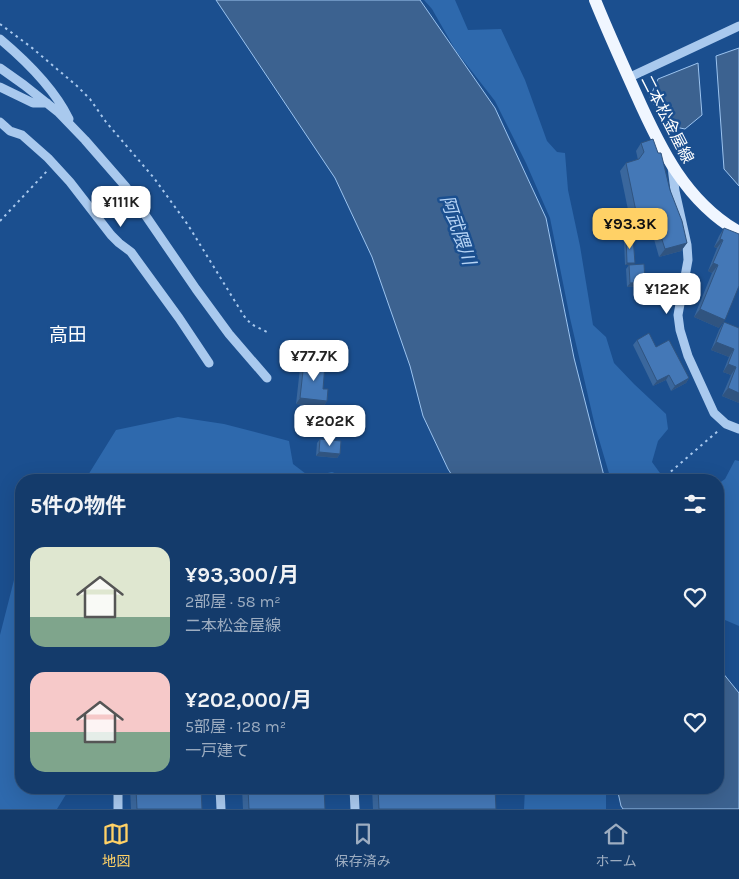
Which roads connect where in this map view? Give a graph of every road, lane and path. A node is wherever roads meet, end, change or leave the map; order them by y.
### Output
1 (595, 0) edge
2 (0, 24) edge
3 (739, 26) edge
4 (0, 39) edge
5 (0, 68) edge
6 (628, 78) junction
7 (0, 87) edge
8 (47, 103) junction
9 (0, 122) edge
10 (72, 126) junction
11 (53, 163) junction
12 (672, 167) junction
13 (0, 221) edge
14 (739, 232) edge
15 (267, 332) dead end
16 (209, 363) dead end
17 (267, 378) dead end
18 (726, 424) junction
19 (739, 429) edge
20 (668, 474) edge
21 (118, 794) edge
22 (220, 794) edge
23 (354, 794) edge
24 (118, 809) edge
25 (221, 809) edge
26 (355, 809) edge

1 - 6 main road, 二本松金屋線
2 - 15 path
3 - 6 street
4 - 10 street
5 - 8 street
6 - 12 main road, 二本松金屋線
7 - 8 street
8 - 10 street
9 - 11 street
10 - 17 street
11 - 13 path
11 - 16 street
12 - 14 main road, 二本松金屋線
12 - 18 street
18 - 19 street
18 - 20 path
21 - 24 street
22 - 25 street
23 - 26 street

